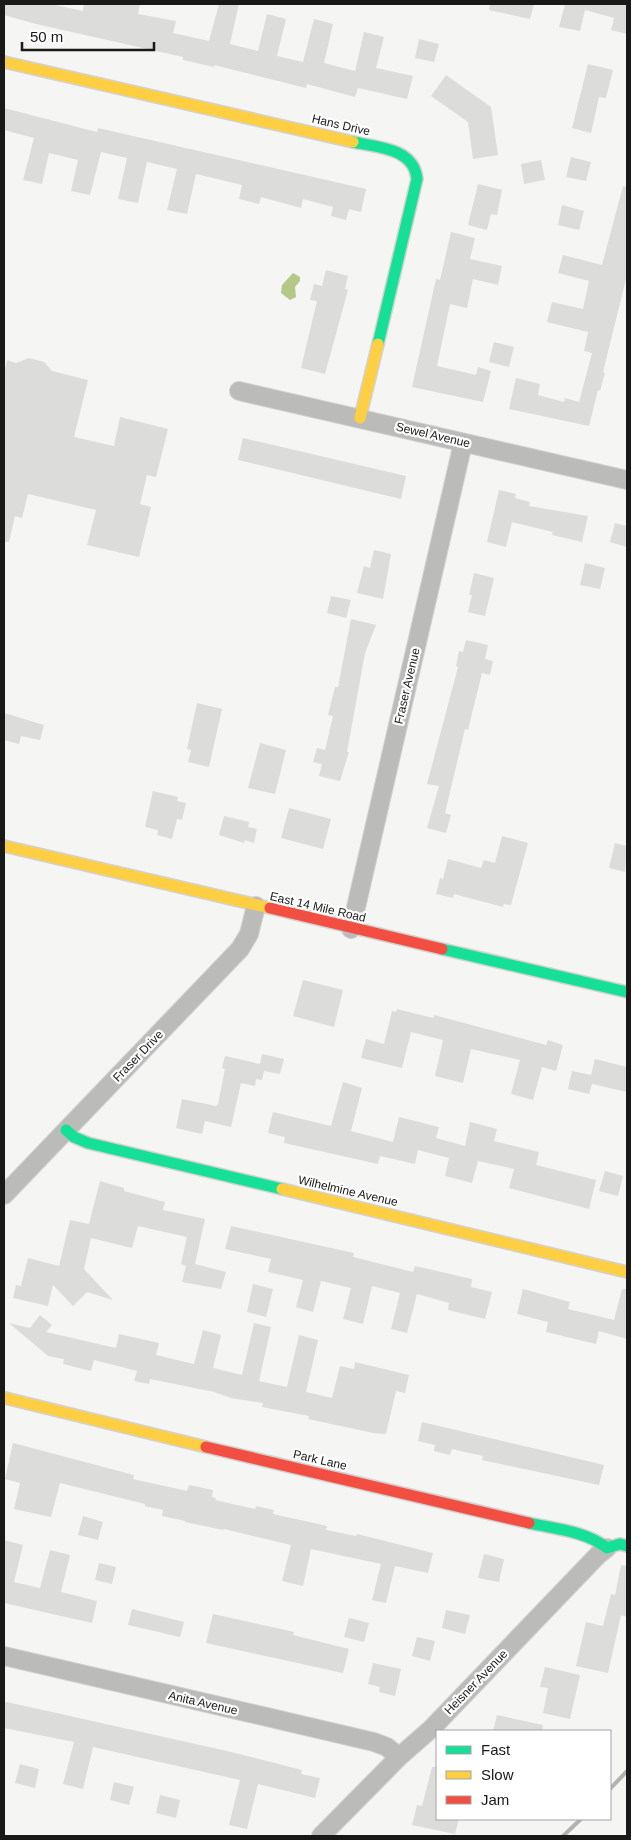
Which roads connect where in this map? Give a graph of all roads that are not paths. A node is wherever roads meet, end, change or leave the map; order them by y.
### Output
1 (4, 62) edge
2 (239, 391) dead end
3 (360, 418) junction
4 (464, 443) junction
5 (627, 477) edge
6 (4, 846) edge
7 (256, 906) junction
8 (351, 929) junction
9 (627, 992) edge
10 (66, 1130) junction
11 (4, 1195) edge
12 (627, 1272) edge
13 (5, 1398) dead end
14 (627, 1546) edge
15 (607, 1548) junction
16 (4, 1656) edge
17 (400, 1757) junction
18 (321, 1836) edge

1 - 3 street, Hans Drive
2 - 3 street, Sewel Avenue
3 - 4 street, Sewel Avenue
4 - 5 street, Sewel Avenue
4 - 8 street, Fraser Avenue
6 - 7 street, East 14 Mile Road
7 - 8 street, East 14 Mile Road
7 - 10 street, Fraser Drive
8 - 9 street, East 14 Mile Road
10 - 11 street, Fraser Drive
10 - 12 street, Wilhelmine Avenue
13 - 15 street, Park Lane
14 - 15 street
15 - 17 street, Heisner Avenue
16 - 17 street, Anita Avenue
17 - 18 street, Heisner Avenue

